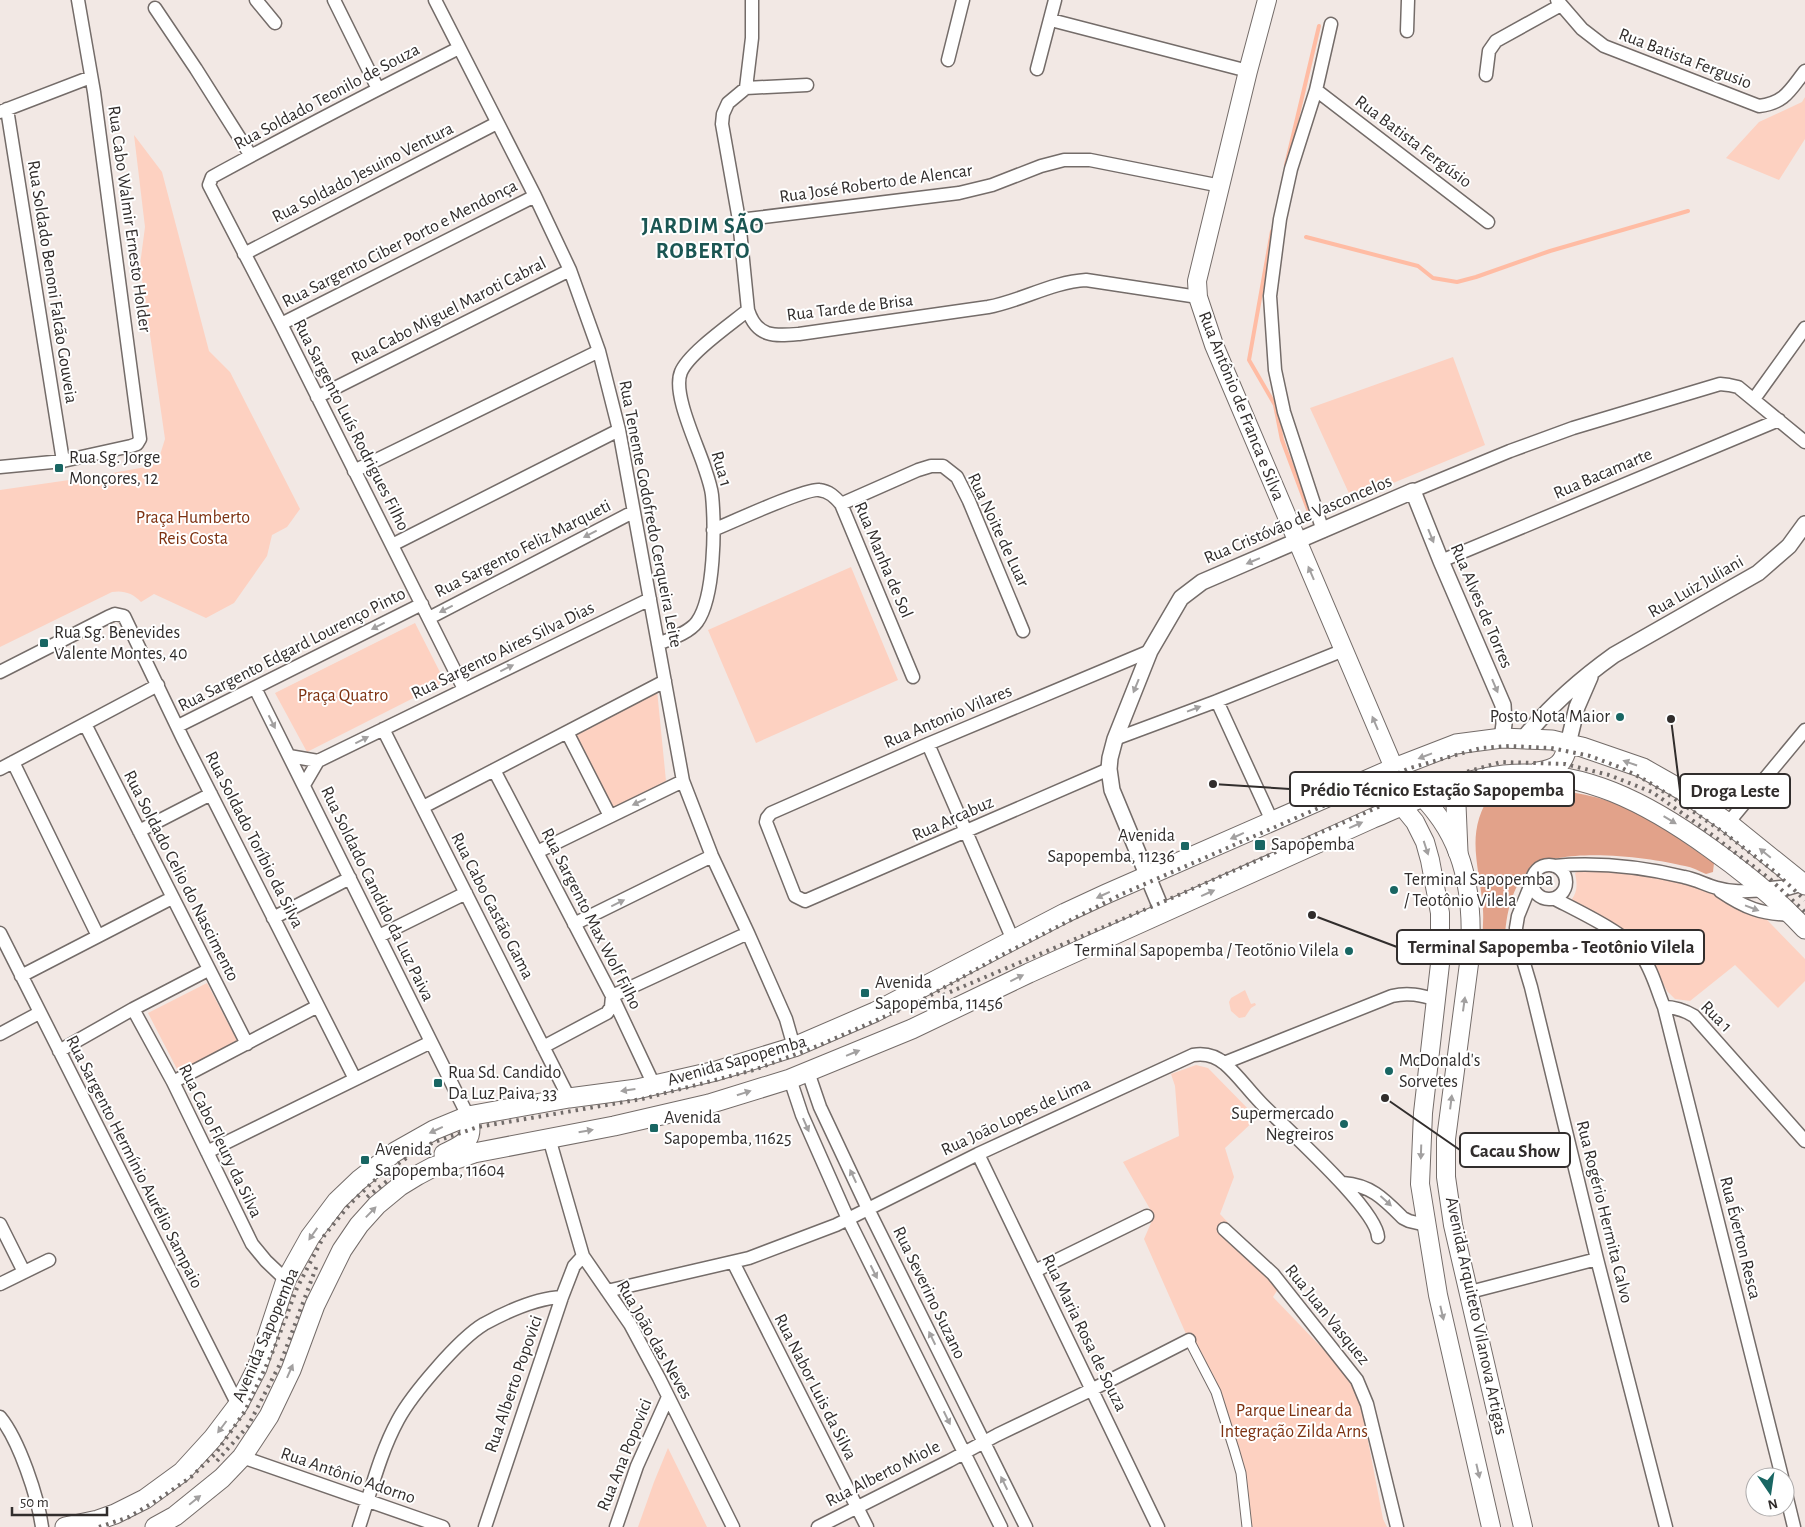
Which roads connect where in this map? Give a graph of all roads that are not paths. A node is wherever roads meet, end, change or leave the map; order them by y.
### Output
1 (78, 0) edge
2 (256, 0) edge
3 (334, 0) edge
4 (436, 0) edge
5 (752, 0) edge
6 (963, 0) edge
7 (1055, 0) edge
8 (1267, 0) edge
9 (1408, 0) edge
10 (1559, 2) edge
11 (154, 8) dead end
12 (1051, 20) junction
13 (275, 23) dead end
14 (1331, 24) dead end
15 (1407, 32) dead end
16 (459, 48) junction
17 (948, 60) dead end
18 (1037, 69) dead end
19 (1248, 71) junction
20 (1805, 71) edge
21 (1486, 75) dead end
22 (91, 77) junction
23 (807, 85) dead end
24 (746, 88) junction
25 (378, 89) junction
26 (1316, 90) junction
27 (3, 110) edge
28 (497, 123) junction
29 (252, 156) junction
30 (212, 177) joint
31 (1221, 186) junction
32 (535, 196) junction
33 (738, 220) junction
34 (1488, 222) dead end
35 (244, 254) junction
36 (570, 270) junction
37 (1198, 297) junction
38 (748, 310) junction
39 (281, 324) junction
40 (1805, 328) edge
41 (599, 351) junction
42 (317, 397) junction
43 (1754, 399) junction
44 (1779, 420) junction
45 (619, 430) junction
46 (1805, 442) edge
47 (63, 461) junction
48 (0, 467) edge
49 (354, 471) junction
50 (1413, 491) junction
51 (841, 504) junction
52 (634, 512) junction
53 (1805, 524) edge
54 (713, 530) junction
55 (1323, 531) junction
56 (1297, 542) junction
57 (392, 545) junction
58 (1441, 561) junction
59 (650, 599) junction
60 (422, 604) junction
61 (429, 618) junction
62 (1023, 631) dead end
63 (658, 644) junction
64 (1344, 650) junction
65 (1150, 651) junction
66 (1594, 669) junction
67 (0, 672) edge
68 (913, 677) dead end
69 (665, 681) junction
70 (158, 685) junction
71 (255, 688) junction
72 (464, 689) junction
73 (1217, 701) junction
74 (85, 724) junction
75 (178, 726) junction
76 (383, 729) junction
77 (1805, 730) edge
78 (567, 732) junction
79 (1502, 738) junction
80 (1524, 738) junction
81 (1115, 739) junction
82 (928, 744) junction
83 (1568, 744) junction
84 (289, 756) junction
85 (318, 761) junction
86 (13, 762) junction
87 (1394, 768) junction
88 (0, 769) edge
89 (1109, 769) junction
90 (494, 770) junction
91 (1527, 774) junction
92 (683, 781) junction
93 (1464, 782) junction
94 (304, 785) junction
95 (211, 794) junction
96 (1422, 797) junction
97 (1402, 806) junction
98 (423, 807) junction
99 (610, 816) junction
100 (1272, 821) junction
101 (1728, 823) junction
102 (139, 831) junction
103 (967, 832) junction
104 (536, 852) junction
105 (1458, 852) junction
106 (712, 856) junction
107 (1590, 865) junction
108 (1554, 866) junction
109 (1148, 876) junction
110 (350, 878) junction
111 (1804, 883) edge
112 (1531, 884) junction
113 (1716, 888) junction
114 (1561, 889) junction
115 (1766, 890) junction
116 (466, 893) junction
117 (1539, 897) junction
118 (172, 898) junction
119 (811, 900) joint
120 (1522, 905) junction
121 (1163, 913) junction
122 (1798, 914) edge
123 (273, 918) junction
124 (574, 924) junction
125 (1805, 929) edge
126 (748, 933) junction
127 (0, 934) edge
128 (98, 936) junction
129 (379, 936) junction
130 (1014, 940) junction
131 (208, 970) junction
132 (21, 976) junction
133 (1439, 976) junction
134 (1467, 982) junction
135 (612, 996) junction
136 (1437, 1000) junction
137 (318, 1006) junction
138 (1664, 1007) junction
139 (134, 1009) junction
140 (39, 1013) junction
141 (0, 1034) edge
142 (431, 1042) junction
143 (247, 1044) junction
144 (543, 1047) junction
145 (794, 1048) junction
146 (59, 1051) junction
147 (1224, 1063) junction
148 (808, 1072) junction
149 (355, 1079) junction
150 (790, 1079) junction
151 (173, 1082) junction
152 (654, 1085) junction
153 (569, 1098) junction
154 (468, 1116) junction
155 (549, 1138) junction
156 (1805, 1141) edge
157 (207, 1152) junction
158 (978, 1154) junction
159 (433, 1167) junction
160 (1343, 1183) junction
161 (868, 1209) junction
162 (1147, 1216) dead end
163 (848, 1219) junction
164 (0, 1224) edge
165 (1426, 1225) junction
166 (1224, 1229) dead end
167 (1378, 1237) dead end
168 (583, 1256) junction
169 (1597, 1259) junction
170 (49, 1260) dead end
171 (733, 1262) junction
172 (1035, 1271) junction
173 (24, 1272) junction
174 (286, 1280) junction
175 (0, 1284) edge
176 (607, 1291) junction
177 (1470, 1292) junction
178 (562, 1297) junction
179 (1189, 1340) joint
180 (1092, 1389) junction
181 (668, 1397) junction
182 (238, 1406) junction
183 (0, 1417) edge
184 (984, 1442) junction
185 (964, 1453) junction
186 (242, 1457) junction
187 (1779, 1467) edge
188 (368, 1502) junction
189 (857, 1508) junction
190 (42, 1527) edge
191 (65, 1527) edge
192 (154, 1527) edge
193 (359, 1527) edge
194 (443, 1527) edge
195 (485, 1527) edge
196 (616, 1527) edge
197 (733, 1527) edge
198 (818, 1527) edge
199 (867, 1527) edge
200 (1001, 1527) edge
201 (1026, 1527) edge
202 (1158, 1527) edge
203 (1246, 1527) edge
204 (1397, 1527) edge
205 (1491, 1527) edge
206 (1523, 1527) edge
207 (1666, 1527) edge

1 - 22 street, Rua Cabo Walmir Ernesto Holder
2 - 13 street
3 - 25 street
4 - 16 street, Rua Tenente Godofredo Cerqueira Leite
5 - 24 street
6 - 17 street
7 - 12 street
8 - 19 main road, Rua Antônio de Franca e Silva
9 - 15 street
10 - 20 street, Rua Batista Fergusio
10 - 21 street
11 - 29 street
12 - 18 street
12 - 19 street
14 - 26 street
16 - 25 street, Rua Soldado Teonilo de Souza
16 - 28 street, Rua Tenente Godofredo Cerqueira Leite
19 - 31 main road, Rua Antônio de Franca e Silva
22 - 27 street
22 - 47 street, Rua Cabo Walmir Ernesto Holder
23 - 24 street
24 - 33 street, Rua Tarde de Brisa
25 - 29 street, Rua Soldado Teonilo de Souza
26 - 34 street, Rua Batista Fergúsio
26 - 55 street
27 - 47 street, Rua Soldado Benoni Falcão Gouveia
28 - 32 street, Rua Tenente Godofredo Cerqueira Leite
28 - 35 street, Rua Soldado Jesuino Ventura
29 - 30 street, Rua Soldado Teonilo de Souza
30 - 35 street, Rua Sargento Luís Rodrigues Filho
31 - 33 street, Rua José Roberto de Alencar
31 - 37 main road, Rua Antônio de Franca e Silva
32 - 36 street, Rua Tenente Godofredo Cerqueira Leite
32 - 39 street, Rua Sargento Ciber Porto e Mendonça
33 - 38 street, Rua Tarde de Brisa
35 - 39 street, Rua Sargento Luís Rodrigues Filho
36 - 41 street, Rua Tenente Godofredo Cerqueira Leite
36 - 42 street, Rua Cabo Miguel Maroti Cabral
37 - 38 street, Rua Tarde de Brisa
37 - 56 main road, Rua Antônio de Franca e Silva
38 - 54 street, Rua 1
39 - 42 street, Rua Sargento Luís Rodrigues Filho
40 - 43 street
41 - 45 street, Rua Tenente Godofredo Cerqueira Leite
41 - 49 street
42 - 49 street, Rua Sargento Luís Rodrigues Filho
43 - 44 street, Rua Cristóvão de Vasconcelos
43 - 50 street, Rua Cristóvão de Vasconcelos
44 - 46 street, Rua Cristóvão de Vasconcelos
44 - 58 street, Rua Bacamarte
45 - 52 street, Rua Tenente Godofredo Cerqueira Leite
45 - 57 street
47 - 48 street
49 - 57 street, Rua Sargento Luís Rodrigues Filho
50 - 55 street, Rua Cristóvão de Vasconcelos
50 -> 58 street, Rua Alves de Torres
51 - 54 street, Rua Manha de Sol
51 - 62 street, Rua Noite de Luar
51 - 68 street, Rua Manha de Sol
52 - 59 street, Rua Tenente Godofredo Cerqueira Leite
52 -> 61 street, Rua Sargento Feliz Marqueti
53 - 66 street, Rua Luiz Juliani
54 - 63 street, Rua 1
55 - 56 street, Rua Cristóvão de Vasconcelos
64 -> 56 main road, Rua Antônio de Franca e Silva
56 -> 65 street, Rua Cristóvão de Vasconcelos
57 - 60 street, Rua Sargento Luís Rodrigues Filho
58 -> 79 street, Rua Alves de Torres
59 - 63 street, Rua Tenente Godofredo Cerqueira Leite
72 -> 59 street, Rua Sargento Aires Silva Dias
60 - 61 street, Rua Sargento Luís Rodrigues Filho
60 -> 71 street, Rua Sargento Edgard Lourenço Pinto
61 - 72 street, Rua Sargento Luís Rodrigues Filho
63 - 69 street, Rua Tenente Godofredo Cerqueira Leite
64 - 73 street
87 -> 64 main road, Rua Antônio de Franca e Silva
65 -> 81 street, Rua Cristóvão de Vasconcelos
65 - 82 street, Rua Antonio Vilares
66 - 80 street, Rua Luiz Juliani
66 - 83 street
67 - 70 street, Rua Soldado Toríbio da Silva
69 - 78 street
69 - 92 street, Rua Tenente Godofredo Cerqueira Leite
70 - 74 street
70 - 75 street, Rua Soldado Toríbio da Silva
71 - 75 street, Rua Sargento Edgard Lourenço Pinto
71 -> 84 street, Rua Soldado Candido da Luz Paiva
72 - 76 street, Rua Sargento Aires Silva Dias
81 -> 73 street
73 - 100 street
74 - 86 street
74 - 102 street, Rua Soldado Celio do Nascimento
75 - 95 street, Rua Soldado Toríbio da Silva
85 -> 76 street, Rua Sargento Aires Silva Dias
76 - 98 street, Rua Cabo Gastão Gama
77 - 101 street
78 - 90 street
78 - 99 street
79 - 80 main road, Avenida Sapopemba
79 -> 87 main road, Avenida Sapopemba
80 - 83 main road, Avenida Sapopemba
81 - 89 street, Rua Cristóvão de Vasconcelos
82 - 103 street
82 - 119 street, Rua Antonio Vilares
83 - 91 main road
101 -> 83 main road, Avenida Sapopemba
84 - 85 street
84 - 94 street, Rua Soldado Candido da Luz Paiva
85 - 94 street
86 - 88 street
86 - 128 street
87 - 96 main road, Avenida Arquiteto Vilanova Artigas
87 - 100 main road, Avenida Sapopemba
89 - 103 street, Rua Arcabuz
89 - 109 street, Rua Cristóvão de Vasconcelos
90 - 98 street
90 - 104 street, Rua Sargento Max Wolf Filho
91 - 93 main road, Avenida Sapopemba
91 -> 115 main road, Avenida Sapopemba
92 -> 99 street
92 - 106 street, Rua Tenente Godofredo Cerqueira Leite
93 - 96 main road, Avenida Sapopemba
93 - 105 main road
94 - 110 street, Rua Soldado Candido da Luz Paiva
95 - 102 street
95 - 123 street, Rua Soldado Toríbio da Silva
96 - 97 main road, Avenida Sapopemba
96 - 105 main road, Avenida Arquiteto Vilanova Artigas
121 -> 97 main road, Avenida Sapopemba
97 -> 133 main road, Avenida Arquiteto Vilanova Artigas
98 - 116 street, Rua Cabo Gastão Gama
99 - 104 street
100 -> 109 main road, Avenida Sapopemba
111 -> 101 main road, Avenida Sapopemba
102 - 118 street, Rua Soldado Celio do Nascimento
103 - 119 street, Rua Arcabuz
103 - 130 street
104 - 124 street, Rua Sargento Max Wolf Filho
105 - 134 main road, Avenida Arquiteto Vilanova Artigas
124 -> 106 street
106 - 126 street, Rua Tenente Godofredo Cerqueira Leite
107 - 108 street
107 - 113 street
107 - 114 street
108 - 112 street
108 - 114 street
109 - 121 street, Rua Cristóvão de Vasconcelos
109 -> 130 main road, Avenida Sapopemba
110 - 123 street
110 - 129 street, Rua Soldado Candido da Luz Paiva
111 - 115 street
112 - 117 street
112 - 120 street, Rua Rogério Hermita Calvo
113 - 115 street
113 -> 122 street
114 - 117 street
114 - 138 street
115 - 122 main road, Avenida Sapopemba
116 - 129 street
116 - 144 street, Rua Cabo Gastão Gama
117 - 120 street
118 - 128 street
118 - 131 street, Rua Soldado Celio do Nascimento
120 - 169 street, Rua Rogério Hermita Calvo
148 -> 121 main road, Avenida Sapopemba
122 - 125 main road, Avenida Sapopemba
123 - 137 street, Rua Soldado Toríbio da Silva
124 - 135 street, Rua Sargento Max Wolf Filho
126 - 135 street
126 - 145 street, Rua Tenente Godofredo Cerqueira Leite
127 - 132 street, Rua Sargento Hermínio Aurélio Sampaio
128 - 132 street
129 - 142 street, Rua Soldado Candido da Luz Paiva
130 - 145 main road, Avenida Sapopemba
131 - 139 street
131 - 143 street, Rua Soldado Celio do Nascimento
132 - 140 street, Rua Sargento Hermínio Aurélio Sampaio
133 - 134 main road
133 - 136 main road, Avenida Arquiteto Vilanova Artigas
177 -> 134 main road, Avenida Arquiteto Vilanova Artigas
135 - 144 street
135 - 152 street, Rua Sargento Max Wolf Filho
136 - 147 street
136 -> 165 main road, Avenida Arquiteto Vilanova Artigas
137 - 143 street
137 - 149 street, Rua Soldado Toríbio da Silva
138 - 156 street, Rua 1
138 - 187 street, Rua Éverton Resca
139 - 146 street
139 - 151 street, Rua Cabo Fleury da Silva
140 - 141 street
140 - 146 street, Rua Sargento Hermínio Aurélio Sampaio
142 - 149 street
142 - 154 street, Rua Soldado Candido da Luz Paiva
143 - 151 street
144 - 153 street, Rua Cabo Gastão Gama
145 - 148 main road
145 - 150 main road
145 - 152 main road, Avenida Sapopemba
146 - 182 street, Rua Sargento Hermínio Aurélio Sampaio
147 - 158 street, Rua João Lopes de Lima
147 - 160 street
148 - 150 main road, Avenida Sapopemba
161 -> 148 street, Rua Severino Suzano
149 - 157 street
155 -> 150 main road, Avenida Sapopemba
150 -> 163 street
151 - 157 street, Rua Cabo Fleury da Silva
152 -> 153 main road, Avenida Sapopemba
153 - 154 main road, Avenida Sapopemba
154 - 159 main road
154 -> 174 main road, Avenida Sapopemba
155 - 159 main road, Avenida Sapopemba
155 - 168 street, Rua João das Neves
157 - 174 street, Rua Cabo Fleury da Silva
158 - 161 street, Rua João Lopes de Lima
158 - 172 street, Rua Maria Rosa de Souza
186 -> 159 main road, Avenida Sapopemba
160 -> 165 street
160 - 167 street
161 - 163 street, Rua João Lopes de Lima
184 -> 161 street, Rua Severino Suzano
162 - 172 street
163 - 171 street, Rua João Lopes de Lima
163 -> 185 street
164 - 173 street
165 -> 205 main road, Avenida Arquiteto Vilanova Artigas
166 - 204 street, Rua Juan Vasquez
168 - 176 street, Rua João das Neves
168 - 178 street, Rua Alberto Popovici
169 - 177 street
169 - 207 street, Rua Rogério Hermita Calvo
170 - 173 street
171 - 176 street, Rua João Lopes de Lima
171 - 189 street, Rua Nabor Luis da Silva
172 - 180 street, Rua Maria Rosa de Souza
173 - 175 street
174 - 182 main road, Avenida Sapopemba
176 - 181 street, Rua João das Neves
177 - 206 main road, Avenida Arquiteto Vilanova Artigas
178 - 188 street
178 - 195 street, Rua Alberto Popovici
179 - 180 street, Rua Alberto Miole
179 - 203 street
180 - 184 street, Rua Alberto Miole
180 - 202 street, Rua Maria Rosa de Souza
181 - 196 street, Rua Ana Popovici
181 - 197 street, Rua João das Neves
182 -> 191 main road, Avenida Sapopemba
183 - 190 street
184 - 185 street, Rua Alberto Miole
201 -> 184 street, Rua Severino Suzano
185 - 189 street, Rua Alberto Miole
185 - 200 street
186 - 188 street, Rua Antônio Adorno
192 -> 186 main road, Avenida Sapopemba
188 - 193 street
188 - 194 street, Rua Antônio Adorno
189 - 198 street, Rua Alberto Miole
189 - 199 street, Rua Nabor Luis da Silva

